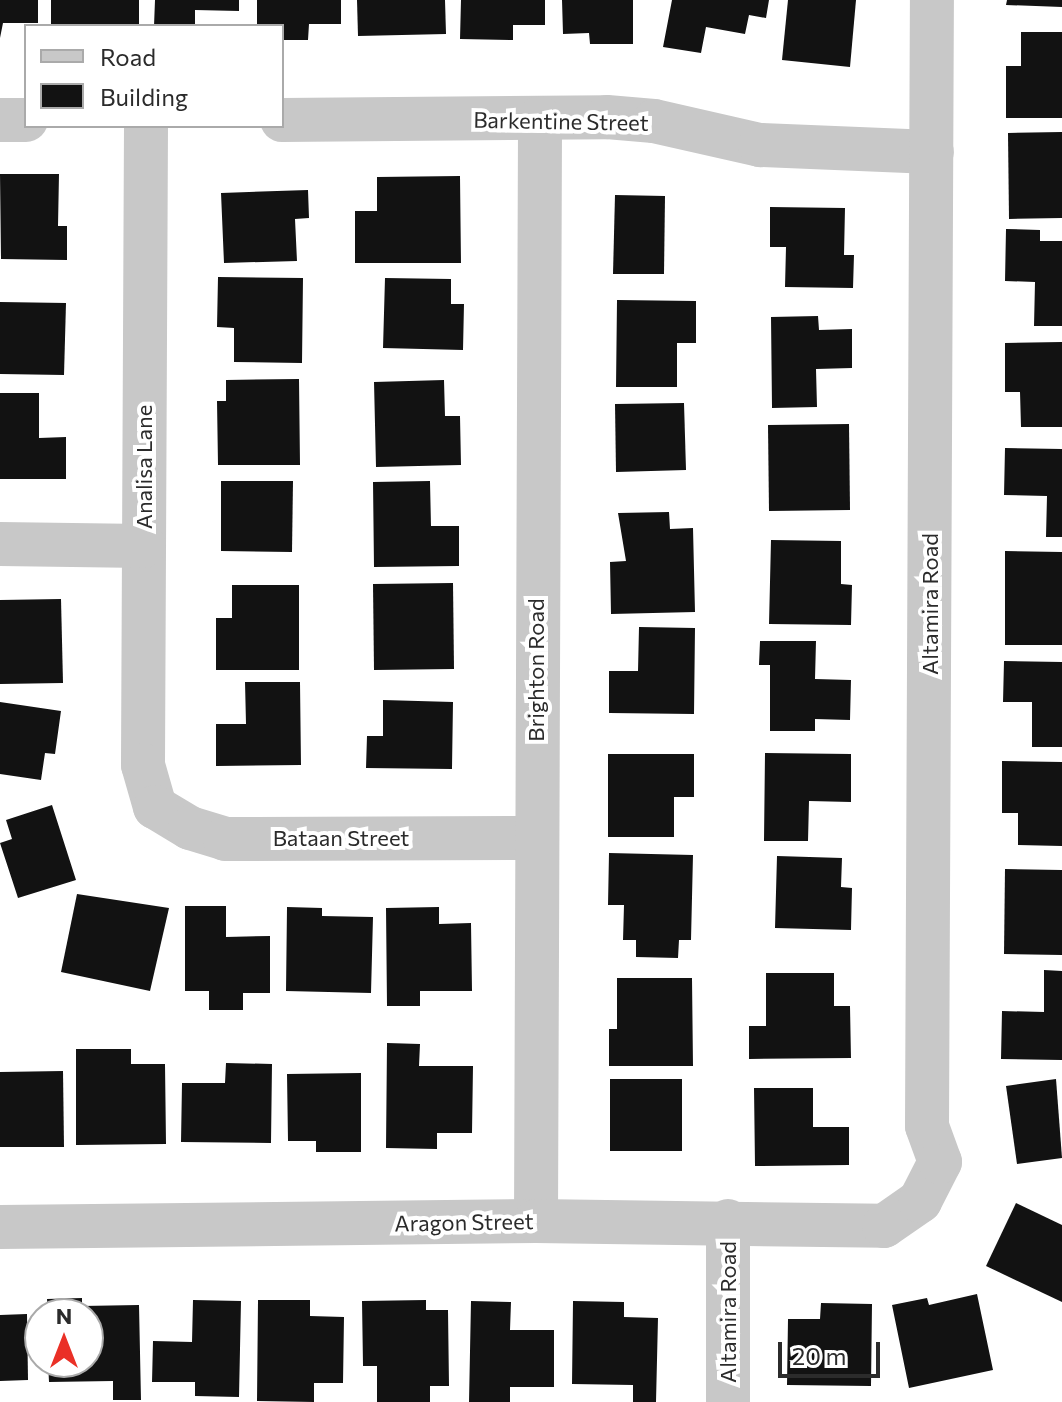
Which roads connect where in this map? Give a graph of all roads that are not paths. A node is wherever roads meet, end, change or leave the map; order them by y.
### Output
1 (932, 0) edge
2 (540, 118) junction
3 (0, 120) edge
4 (24, 120) edge
5 (284, 120) edge
6 (146, 128) edge
7 (932, 152) junction
8 (0, 544) edge
9 (144, 546) junction
10 (155, 807) joint
11 (535, 838) junction
12 (920, 1201) joint
13 (536, 1221) junction
14 (728, 1221) junction
15 (0, 1227) edge
16 (728, 1402) edge

1 - 7 street, Altamira Road
2 - 5 street, Barkentine Street
2 - 7 street, Barkentine Street
2 - 11 street, Brighton Road
3 - 4 street
6 - 9 street, Analisa Lane
7 - 12 street, Altamira Road
8 - 9 street
9 - 10 street, Analisa Lane
10 - 11 street, Bataan Street
11 - 13 street, Brighton Road
12 - 14 street, Aragon Street
13 - 14 street, Aragon Street
13 - 15 street, Aragon Street
14 - 16 street, Altamira Road

